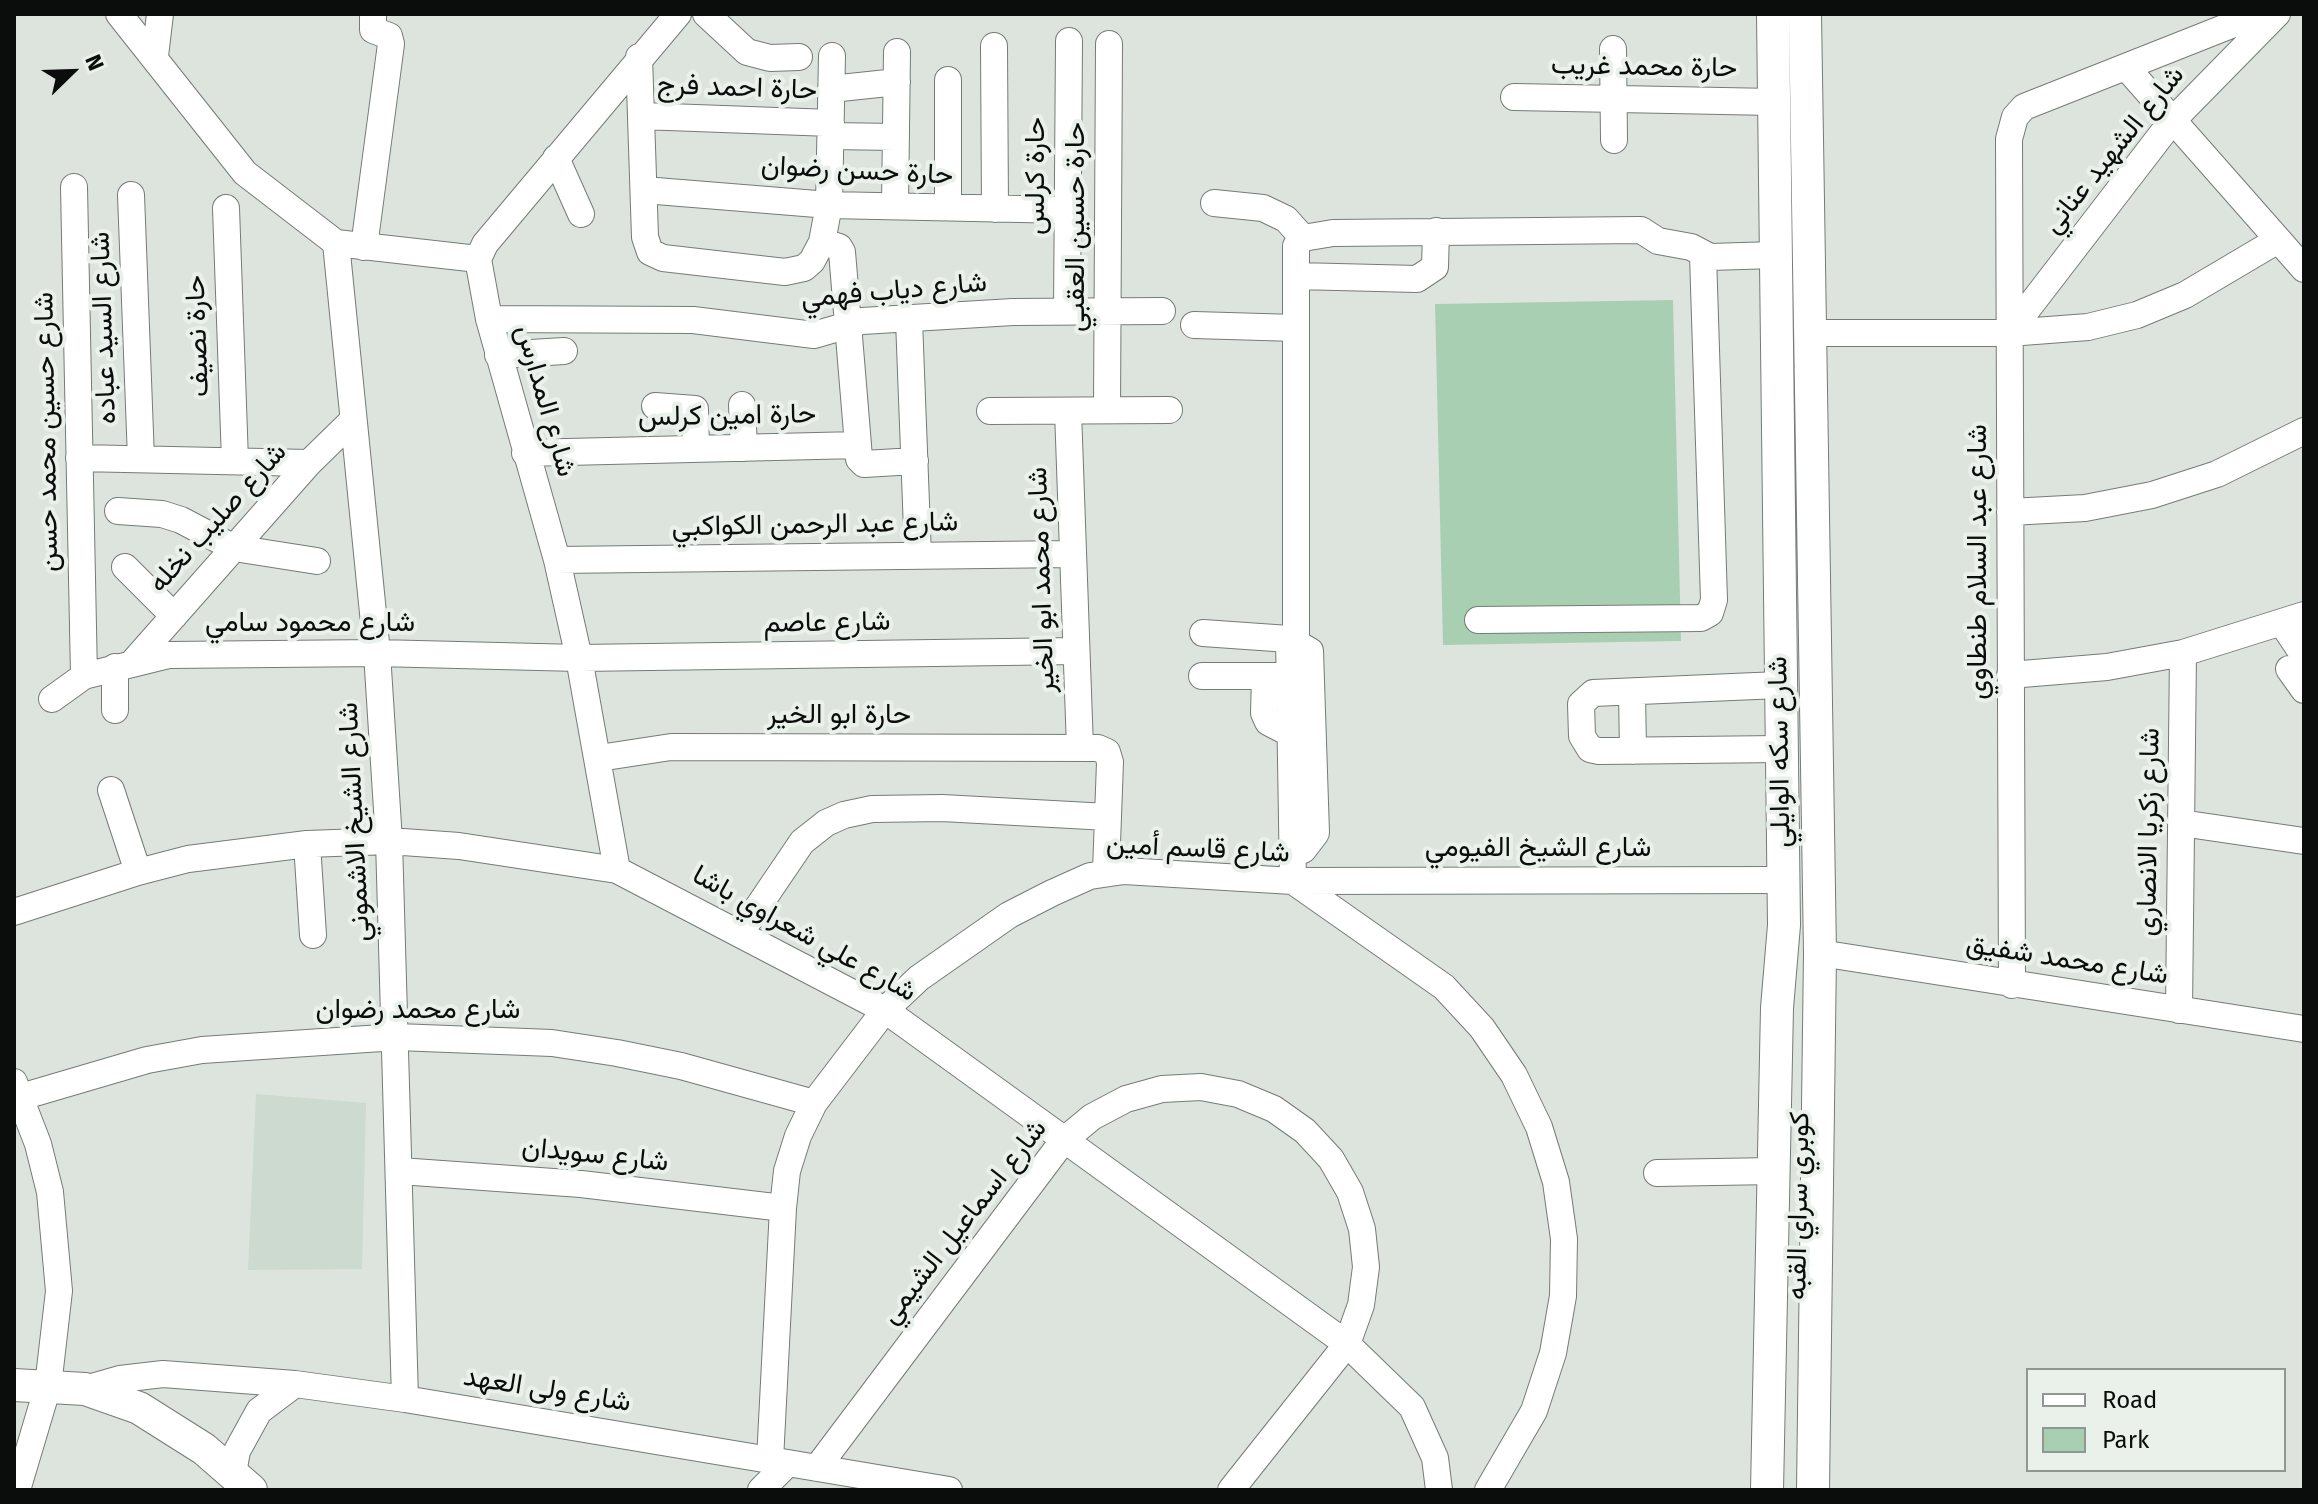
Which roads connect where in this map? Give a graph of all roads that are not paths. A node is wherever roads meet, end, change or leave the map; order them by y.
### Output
1 (119, 14) edge
2 (160, 14) edge
3 (373, 14) edge
4 (678, 14) edge
5 (706, 14) edge
6 (1773, 14) edge
7 (1805, 14) edge
8 (2259, 14) edge
9 (2277, 14) edge
10 (1069, 41) dead end
11 (1109, 44) dead end
12 (994, 46) dead end
13 (1613, 49) dead end
14 (897, 52) dead end
15 (155, 56) junction
16 (832, 56) dead end
17 (639, 57) junction
18 (799, 57) dead end
19 (2126, 67) junction
20 (948, 80) dead end
21 (897, 82) junction
22 (831, 89) junction
23 (1514, 97) dead end
24 (1614, 99) junction
25 (1774, 102) junction
26 (641, 116) junction
27 (2172, 121) junction
28 (831, 129) junction
29 (896, 137) junction
30 (2009, 139) joint
31 (1614, 140) dead end
32 (556, 158) junction
33 (74, 187) dead end
34 (644, 190) junction
35 (131, 195) dead end
36 (1214, 203) dead end
37 (829, 205) junction
38 (895, 206) junction
39 (948, 207) junction
40 (226, 208) dead end
41 (995, 209) junction
42 (1068, 210) junction
43 (581, 214) dead end
44 (1436, 231) junction
45 (1333, 233) junction
46 (1303, 238) junction
47 (1068, 240) junction
48 (1108, 240) junction
49 (2278, 240) junction
50 (336, 243) junction
51 (364, 247) junction
52 (817, 252) junction
53 (1703, 255) junction
54 (1775, 255) junction
55 (478, 259) junction
56 (2304, 269) edge
57 (1297, 276) junction
58 (1331, 277) junction
59 (1067, 311) junction
60 (1107, 311) junction
61 (1162, 311) dead end
62 (489, 319) junction
63 (909, 320) junction
64 (850, 324) junction
65 (1194, 325) dead end
66 (1296, 328) junction
67 (1810, 333) junction
68 (2009, 333) junction
69 (564, 351) dead end
70 (498, 355) junction
71 (742, 405) dead end
72 (655, 406) dead end
73 (1107, 410) junction
74 (1169, 410) dead end
75 (990, 411) dead end
76 (1068, 411) junction
77 (353, 420) junction
78 (2304, 431) edge
79 (858, 445) junction
80 (744, 448) junction
81 (696, 449) junction
82 (525, 453) junction
83 (79, 458) junction
84 (141, 459) junction
85 (235, 461) junction
86 (915, 461) junction
87 (309, 463) junction
88 (118, 511) dead end
89 (2010, 512) junction
90 (234, 548) junction
91 (1073, 554) junction
92 (918, 556) junction
93 (557, 560) junction
94 (317, 561) dead end
95 (125, 567) dead end
96 (174, 616) junction
97 (2293, 619) edge
98 (1478, 620) dead end
99 (1203, 633) dead end
100 (1293, 640) junction
101 (1076, 651) junction
102 (377, 653) junction
103 (2183, 653) junction
104 (579, 658) junction
105 (125, 664) junction
106 (2010, 675) junction
107 (84, 676) junction
108 (1202, 676) dead end
109 (1277, 676) junction
110 (2300, 676) edge
111 (1779, 685) junction
112 (1632, 692) junction
113 (52, 699) dead end
114 (115, 710) dead end
115 (1080, 748) junction
116 (1780, 749) junction
117 (1633, 751) junction
118 (599, 758) junction
119 (111, 790) dead end
120 (1108, 817) junction
121 (2181, 823) junction
122 (389, 841) junction
123 (2304, 841) edge
124 (307, 844) junction
125 (1293, 854) junction
126 (617, 870) junction
127 (1106, 871) junction
128 (138, 872) junction
129 (1783, 880) junction
130 (1293, 881) junction
131 (14, 912) edge
132 (1784, 925) junction
133 (741, 932) junction
134 (313, 935) dead end
135 (1820, 953) junction
136 (2012, 985) junction
137 (885, 1010) junction
138 (2179, 1010) junction
139 (2304, 1029) edge
140 (397, 1037) junction
141 (18, 1090) edge
142 (814, 1103) junction
143 (1063, 1141) junction
144 (400, 1171) junction
145 (1774, 1171) junction
146 (1657, 1173) dead end
147 (783, 1208) junction
148 (1347, 1344) junction
149 (295, 1384) junction
150 (14, 1385) edge
151 (48, 1386) junction
152 (85, 1389) junction
153 (405, 1399) junction
154 (779, 1461) junction
155 (817, 1468) junction
156 (242, 1482) edge
157 (17, 1490) edge
158 (761, 1490) edge
159 (791, 1490) edge
160 (949, 1490) edge
161 (1231, 1490) edge
162 (1439, 1490) edge
163 (1488, 1490) edge
164 (1767, 1490) edge
165 (1794, 1490) edge
166 (1813, 1490) edge

1 - 15 street
2 - 15 street
3 - 51 street
4 - 17 street
5 - 18 street
6 - 25 main road, شارع سكه الوايلي
7 - 67 main road, شارع سكه الوايلي
8 - 19 street, شارع الشهيد عناني
9 - 27 street, شارع الشهيد عناني
10 - 42 street, حارة كرلس
11 - 48 street, حارة حسين العقبي
12 - 41 street
13 - 24 street
14 - 21 street
15 - 50 street
16 - 22 street
17 - 26 street
17 - 32 street
19 - 27 street
19 - 30 street, شارع الشهيد عناني
20 - 39 street
21 - 22 street
21 - 29 street
22 - 28 street
23 - 24 street, حارة محمد غريب
24 - 25 street, حارة محمد غريب
24 - 31 street
25 - 54 main road, شارع سكه الوايلي
26 - 28 street, حارة احمد فرج
26 - 34 street
27 - 49 street
27 - 68 street, شارع الشهيد عناني
28 - 29 street, حارة احمد فرج
28 - 37 street
29 - 38 street
30 - 68 street, شارع عبد السلام طنطاوي
32 - 43 street
32 - 55 street
33 - 83 street, شارع حسين محمد حسن
34 - 37 street, حارة حسن رضوان
34 - 52 street
35 - 84 street, شارع السيد عباده
36 - 46 street
37 - 38 street, حارة حسن رضوان
37 - 52 street
38 - 39 street, حارة حسن رضوان
39 - 41 street, حارة حسن رضوان
40 - 85 street, حارة نصيف
41 - 42 street, حارة حسن رضوان
42 - 47 street, حارة كرلس
44 - 45 street
44 - 53 street
44 - 58 street
45 - 46 street
45 - 58 street
46 - 57 street
47 - 48 street
47 - 59 street, حارة كرلس
48 - 60 street, حارة حسين العقبي
49 - 56 street
49 - 68 street
50 - 51 street
50 - 77 street, شارع الشيخ الاشموني
51 - 55 street
52 - 64 street
53 - 54 street
53 - 98 street
54 - 111 main road, شارع سكه الوايلي
55 - 62 street, شارع المدارس
57 - 58 street
57 - 66 street
59 - 60 street, شارع دياب فهمي
59 - 63 street, شارع دياب فهمي
60 - 61 street, شارع دياب فهمي
60 - 73 street, حارة حسين العقبي
62 - 64 street, شارع دياب فهمي
62 - 70 street, شارع المدارس
63 - 64 street, شارع دياب فهمي
63 - 86 street
64 - 79 street
65 - 66 street
66 - 100 street
67 - 68 street
67 - 135 main road, شارع سكه الوايلي
68 - 89 street, شارع عبد السلام طنطاوي
69 - 70 street
70 - 82 street, شارع المدارس
71 - 80 street
72 - 81 street
73 - 74 street
73 - 76 street
75 - 76 street
76 - 91 street, شارع محمد ابو الخير
77 - 87 street, شارع صليب نخله
77 - 102 street, شارع الشيخ الاشموني
78 - 89 street
79 - 80 street, حارة امين كرلس
79 - 86 street
80 - 81 street, حارة امين كرلس
81 - 82 street, حارة امين كرلس
82 - 93 street, شارع المدارس
83 - 84 street
83 - 107 street, شارع حسين محمد حسن
84 - 85 street
85 - 87 street
86 - 92 street
87 - 90 street, شارع صليب نخله
88 - 90 street
89 - 106 street, شارع عبد السلام طنطاوي
90 - 94 street
90 - 96 street, شارع صليب نخله
91 - 92 street, شارع عبد الرحمن الكواكبي
91 - 101 street, شارع محمد ابو الخير
92 - 93 street, شارع عبد الرحمن الكواكبي
93 - 104 street, شارع المدارس
95 - 96 street
96 - 105 street, شارع صليب نخله
97 - 103 street
97 - 110 street
99 - 100 street
100 - 109 street
100 - 125 street
101 - 104 street, شارع عاصم
101 - 115 street, شارع محمد ابو الخير
102 - 104 street, شارع محمود سامي
102 - 105 street, شارع محمود سامي
102 - 122 street, شارع الشيخ الاشموني
103 - 106 street
103 - 121 street, شارع زكريا الانصاري
104 - 118 street, شارع المدارس
105 - 107 street, شارع محمود سامي
105 - 114 street
106 - 136 street, شارع عبد السلام طنطاوي
107 - 113 street, شارع محمود سامي
108 - 109 street
109 - 125 street
111 - 112 street
111 - 116 main road, شارع سكه الوايلي
112 - 117 street
112 - 117 street
115 - 118 street, حارة ابو الخير
115 - 120 street
116 - 117 street
116 - 129 main road, شارع سكه الوايلي
118 - 126 street, شارع المدارس
119 - 128 street
120 - 127 street
120 - 133 street
121 - 123 street
121 - 138 street, شارع زكريا الانصاري
122 - 124 street, شارع علي شعراوي باشا
122 - 126 street, شارع علي شعراوي باشا
122 - 140 street, شارع الشيخ الاشموني
124 - 128 street, شارع علي شعراوي باشا
124 - 134 street
125 - 130 street
126 - 133 street, شارع علي شعراوي باشا
127 - 130 street, شارع قاسم أمين
127 - 137 street, شارع قاسم أمين
128 - 131 street, شارع علي شعراوي باشا
129 - 130 street, شارع الشيخ الفيومي
129 - 132 main road, شارع سكه الوايلي
130 - 163 street, شارع قاسم أمين
132 - 145 main road, شارع سكه الوايلي
132 - 165 main road, كوبري سراي القبه
133 - 137 street, شارع علي شعراوي باشا
135 - 136 street, شارع محمد شفيق
135 - 166 main road, شارع سكه الوايلي
136 - 138 street, شارع محمد شفيق
137 - 142 street, شارع قاسم أمين
137 - 143 street, شارع علي شعراوي باشا
138 - 139 street, شارع محمد شفيق
140 - 141 street, شارع محمد رضوان
140 - 142 street, شارع محمد رضوان
140 - 144 street, شارع الشيخ الاشموني
141 - 151 street
142 - 147 street, شارع قاسم أمين
143 - 148 street, شارع علي شعراوي باشا
143 - 148 street, شارع اسماعيل الشيمي
143 - 155 street, شارع اسماعيل الشيمي
144 - 147 street, شارع سويدان
144 - 153 street, شارع الشيخ الاشموني
145 - 146 street
145 - 164 main road, شارع سكه الوايلي
147 - 154 street, شارع قاسم أمين
148 - 161 street, شارع اسماعيل الشيمي
148 - 162 street, شارع علي شعراوي باشا
149 - 152 street, شارع ولى العهد
149 - 153 street, شارع ولى العهد
149 - 156 street
150 - 151 main road
151 - 152 main road
151 - 157 street
152 - 156 main road
153 - 154 street, شارع ولى العهد
154 - 155 street, شارع ولى العهد
154 - 158 street
154 - 159 street, شارع قاسم أمين
155 - 160 street, شارع ولى العهد

